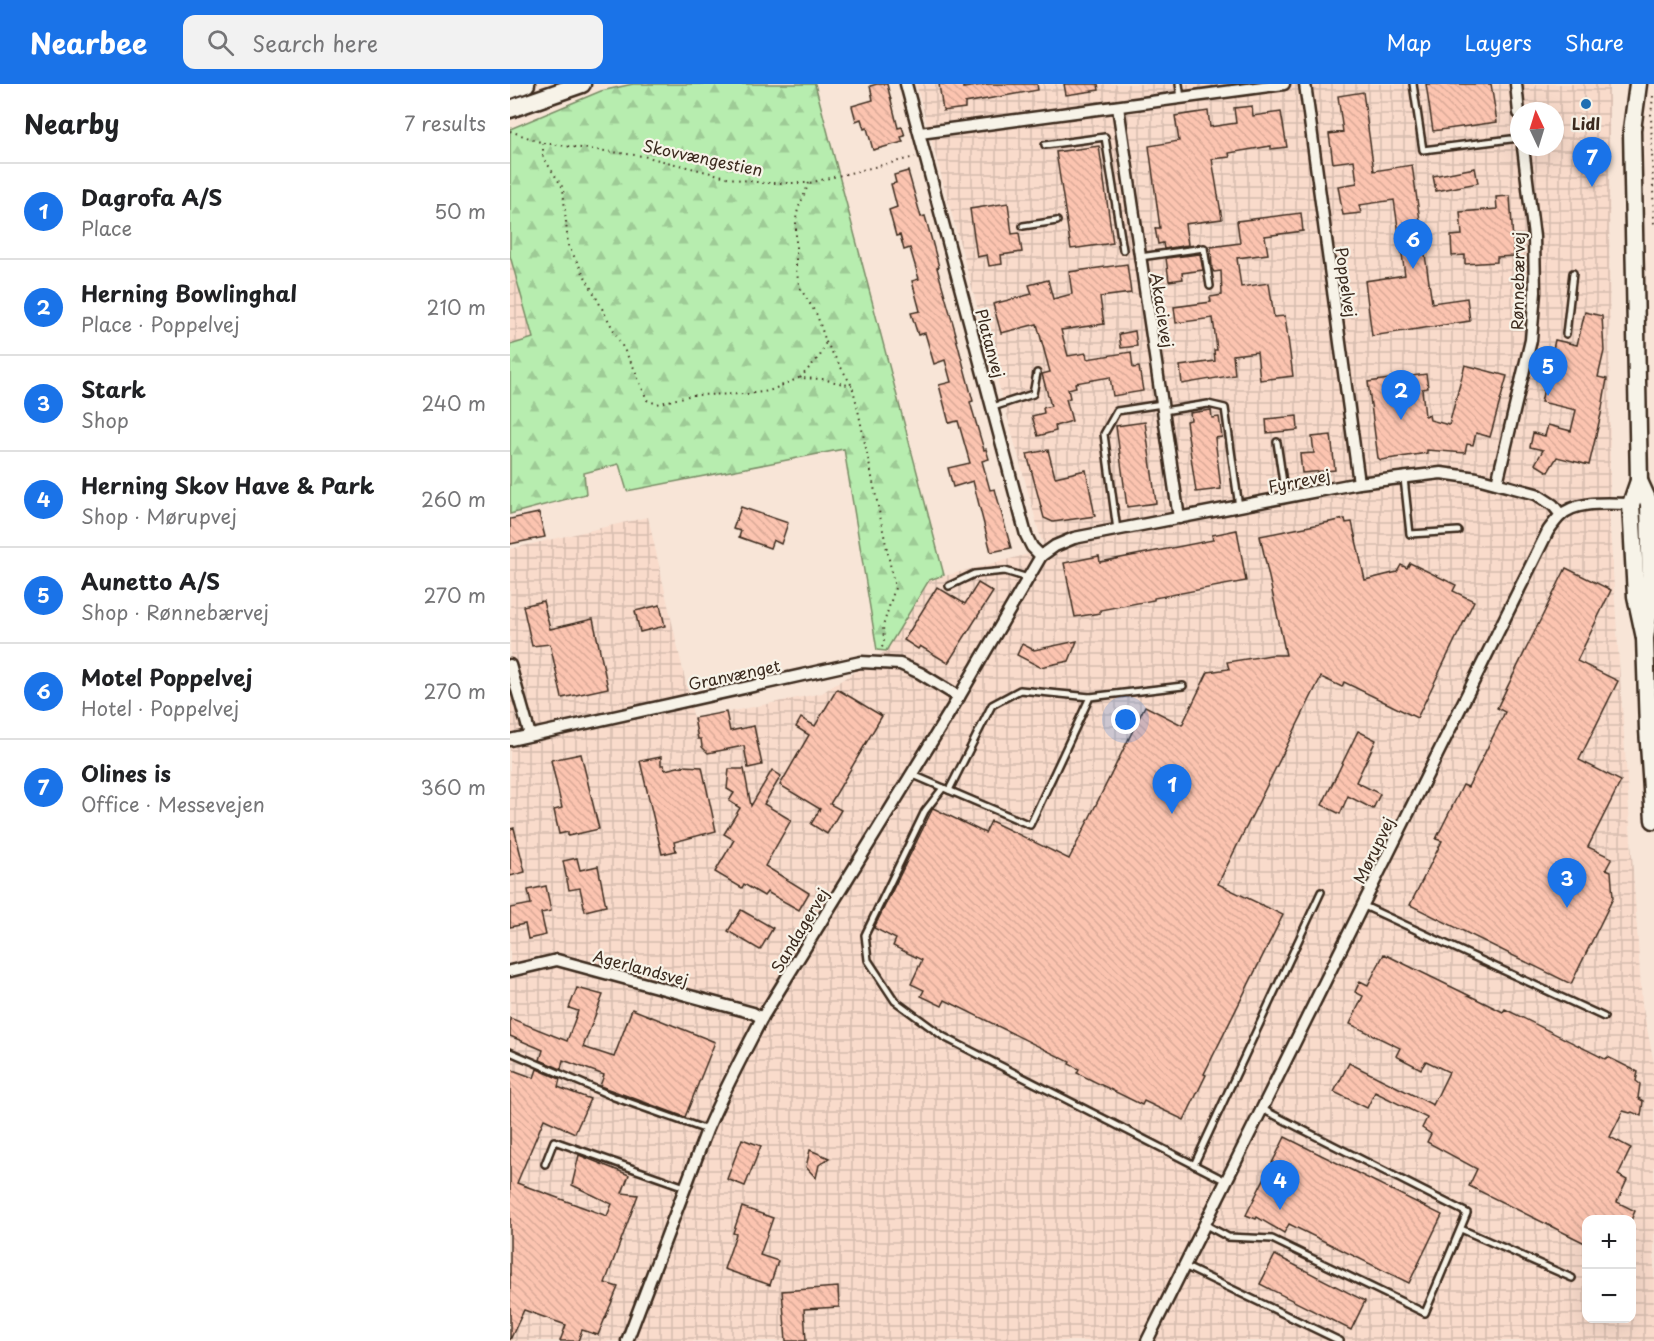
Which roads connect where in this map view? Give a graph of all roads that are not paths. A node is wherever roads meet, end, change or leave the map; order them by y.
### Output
1 (526, 84) edge
2 (582, 84) edge
3 (906, 84) edge
4 (1179, 84) edge
5 (1284, 84) edge
6 (1305, 84) edge
7 (1413, 84) edge
8 (1515, 84) edge
9 (1237, 87) edge
10 (1638, 87) edge
11 (510, 90) edge
12 (1180, 98) junction
13 (1517, 102) edge
14 (1118, 106) junction
15 (510, 109) edge
16 (920, 133) junction
17 (1510, 139) edge
18 (1045, 145) dead end
19 (1524, 156) edge
20 (1057, 221) dead end
21 (1023, 226) dead end
22 (1123, 249) dead end
23 (1140, 257) junction
24 (1573, 273) dead end
25 (1210, 286) dead end
26 (1566, 334) dead end
27 (1037, 373) dead end
28 (993, 407) junction
29 (1163, 407) junction
30 (1277, 442) dead end
31 (1404, 477) junction
32 (1639, 481) junction
33 (1359, 483) junction
34 (1497, 483) junction
35 (1286, 498) junction
36 (1652, 503) edge
37 (1631, 504) junction
38 (1239, 507) junction
39 (1561, 514) junction
40 (1179, 518) junction
41 (1117, 530) junction
42 (1458, 531) dead end
43 (1041, 556) junction
44 (1028, 578) junction
45 (949, 586) dead end
46 (1645, 638) junction
47 (510, 665) edge
48 (1183, 686) dead end
49 (958, 697) junction
50 (1090, 697) junction
51 (530, 735) junction
52 (510, 740) edge
53 (911, 774) junction
54 (946, 789) junction
55 (1654, 820) edge
56 (1321, 892) dead end
57 (1362, 905) junction
58 (510, 971) edge
59 (1604, 1017) dead end
60 (762, 1018) junction
61 (510, 1052) edge
62 (1262, 1109) junction
63 (707, 1130) junction
64 (545, 1164) dead end
65 (1194, 1165) junction
66 (1226, 1181) junction
67 (686, 1187) junction
68 (1204, 1224) junction
69 (1461, 1229) junction
70 (1184, 1266) junction
71 (1572, 1278) dead end
72 (627, 1341) edge
73 (1147, 1341) edge
74 (1340, 1341) edge

1 - 11 main road
2 - 15 main road
3 - 16 street, Platanvej
4 - 12 lane
5 - 9 street
6 - 33 street, Poppelvej
7 - 17 lane
8 - 13 street
9 - 12 street
10 - 32 main road
12 - 14 street
14 - 16 street
14 - 23 street, Akacievej
16 - 28 street, Platanvej
18 - 22 lane
19 - 34 street, Rønnebærvej
20 - 21 lane
23 - 25 lane
23 - 29 street, Akacievej
24 - 26 lane
27 - 28 lane
28 - 43 street, Platanvej
29 - 38 lane
29 - 40 street, Akacievej
29 - 41 lane
30 - 35 lane
31 - 33 street, Fyrrevej
31 - 34 street, Fyrrevej
31 - 42 lane
32 - 36 main road
32 - 37 main road
33 - 35 street, Fyrrevej
34 - 39 street, Fyrrevej
35 - 38 street, Fyrrevej
36 - 37 main road
36 - 46 main road
37 - 39 street
37 - 46 main road
38 - 40 street, Fyrrevej
39 - 57 street, Mørupvej
40 - 41 street, Fyrrevej
41 - 43 street, Fyrrevej
43 - 44 street, Sandagervej
44 - 45 lane
44 - 49 street, Sandagervej
46 - 55 main road
47 - 51 street
48 - 50 lane
49 - 51 street, Granvænget
49 - 53 street, Sandagervej
50 - 54 lane
50 - 54 lane
51 - 52 street, Granvænget
53 - 54 lane
53 - 60 street, Sandagervej
54 - 65 lane
56 - 65 lane
57 - 59 lane
57 - 62 street, Mørupvej
58 - 60 street, Agerlandsvej
60 - 63 street, Sandagervej
61 - 63 lane
62 - 66 street, Mørupvej
62 - 69 lane
63 - 67 street, Sandagervej
64 - 67 lane
65 - 66 lane
66 - 68 street, Mørupvej
67 - 72 street, Sandagervej
68 - 69 lane
68 - 70 street, Mørupvej
69 - 71 lane
70 - 73 street, Mørupvej
70 - 74 lane

